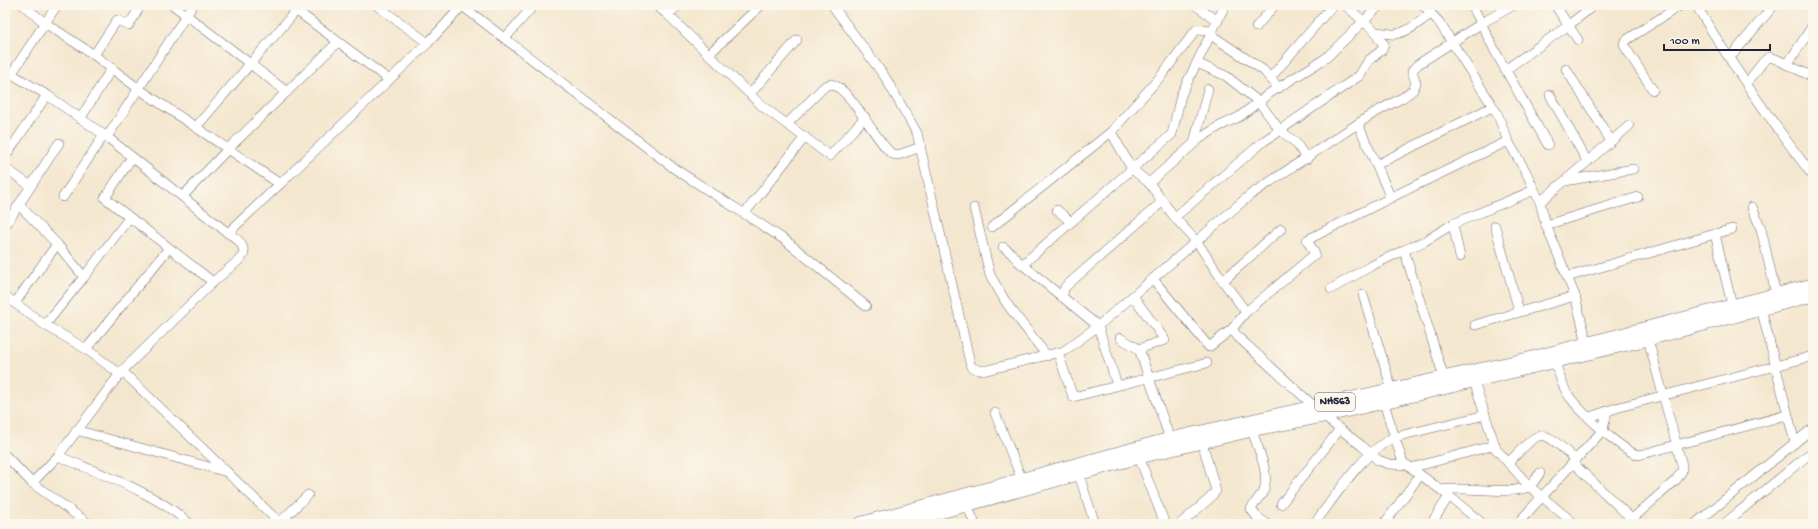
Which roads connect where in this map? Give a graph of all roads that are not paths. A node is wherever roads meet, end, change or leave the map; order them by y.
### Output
1 (23, 5) edge
2 (57, 5) edge
3 (141, 5) edge
4 (174, 5) edge
5 (193, 5) edge
6 (376, 5) edge
7 (462, 5) edge
8 (534, 5) edge
9 (655, 5) edge
10 (680, 5) edge
11 (761, 5) edge
12 (832, 5) edge
13 (1194, 5) edge
14 (1225, 5) edge
15 (1275, 5) edge
16 (1333, 5) edge
17 (1345, 5) edge
18 (1380, 5) edge
19 (1423, 5) edge
20 (1472, 5) edge
21 (1514, 5) edge
22 (1555, 5) edge
23 (1594, 5) edge
24 (1681, 5) edge
25 (1696, 5) edge
26 (1702, 5) edge
27 (1774, 5) edge
28 (295, 7) edge
29 (187, 14) junction
30 (667, 14) junction
31 (1430, 14) junction
32 (1218, 21) junction
33 (1364, 22) junction
34 (45, 23) junction
35 (1482, 23) junction
36 (1569, 25) junction
37 (1813, 25) edge
38 (1256, 27) dead end
39 (1212, 33) junction
40 (1377, 33) junction
41 (506, 37) junction
42 (797, 40) dead end
43 (1578, 40) dead end
44 (338, 42) junction
45 (428, 43) junction
46 (1451, 43) junction
47 (709, 54) junction
48 (1733, 54) junction
49 (94, 55) junction
50 (1197, 63) junction
51 (250, 64) junction
52 (1787, 65) junction
53 (112, 68) junction
54 (1566, 69) dead end
55 (1505, 70) junction
56 (9, 71) edge
57 (1271, 78) junction
58 (1813, 78) edge
59 (388, 79) junction
60 (1750, 79) junction
61 (1279, 88) junction
62 (139, 89) junction
63 (1208, 89) dead end
64 (1653, 90) dead end
65 (287, 92) junction
66 (750, 94) junction
67 (47, 95) junction
68 (1550, 95) dead end
69 (1259, 102) junction
70 (1492, 107) junction
71 (865, 117) junction
72 (80, 119) junction
73 (787, 124) junction
74 (1358, 124) junction
75 (1629, 126) dead end
76 (196, 127) junction
77 (1279, 129) junction
78 (1111, 132) junction
79 (106, 136) junction
80 (805, 137) junction
81 (1508, 141) junction
82 (1611, 141) junction
83 (59, 143) dead end
84 (1194, 143) junction
85 (1548, 144) dead end
86 (920, 147) junction
87 (228, 149) junction
88 (132, 157) junction
89 (5, 158) edge
90 (1306, 159) junction
91 (1588, 161) junction
92 (1376, 165) junction
93 (1813, 166) edge
94 (5, 168) edge
95 (1132, 169) junction
96 (1633, 169) dead end
97 (1813, 176) edge
98 (1565, 181) junction
99 (1149, 182) junction
100 (280, 184) junction
101 (32, 186) junction
102 (1534, 190) junction
103 (183, 196) junction
104 (63, 197) dead end
105 (1638, 197) dead end
106 (1391, 198) junction
107 (1163, 201) junction
108 (1540, 202) junction
109 (19, 205) junction
110 (1752, 207) dead end
111 (974, 208) dead end
112 (1057, 210) dead end
113 (744, 214) junction
114 (1174, 217) junction
115 (129, 218) junction
116 (1071, 222) junction
117 (1453, 224) junction
118 (1546, 225) junction
119 (5, 226) edge
120 (1495, 226) dead end
121 (992, 227) dead end
122 (1281, 229) dead end
123 (1732, 229) dead end
124 (228, 233) junction
125 (1715, 234) junction
126 (1198, 242) junction
127 (57, 244) junction
128 (1003, 247) dead end
129 (168, 248) junction
130 (1404, 250) junction
131 (1460, 258) dead end
132 (1022, 265) junction
133 (84, 277) junction
134 (1566, 277) junction
135 (1153, 280) junction
136 (1223, 281) junction
137 (213, 282) junction
138 (1813, 285) edge
139 (1331, 289) dead end
140 (1776, 294) junction
141 (1363, 295) dead end
142 (1813, 295) edge
143 (5, 296) edge
144 (1133, 296) junction
145 (1575, 296) junction
146 (1062, 297) junction
147 (15, 303) junction
148 (1732, 305) junction
149 (866, 306) dead end
150 (1761, 308) junction
151 (1519, 311) junction
152 (1246, 312) junction
153 (45, 325) junction
154 (1475, 325) dead end
155 (1098, 326) junction
156 (1232, 329) junction
157 (1120, 338) dead end
158 (1648, 339) junction
159 (1587, 343) junction
160 (86, 348) junction
161 (1139, 349) junction
162 (1058, 352) junction
163 (1047, 356) junction
164 (1813, 356) edge
165 (1555, 361) junction
166 (1207, 363) dead end
167 (1776, 367) junction
168 (122, 371) junction
169 (1150, 376) junction
170 (1444, 378) junction
171 (1474, 381) junction
172 (1117, 385) junction
173 (1385, 395) junction
174 (1665, 396) junction
175 (1607, 411) junction
176 (1319, 412) junction
177 (995, 413) dead end
178 (1485, 415) junction
179 (1787, 415) junction
180 (1590, 417) junction
181 (1340, 429) junction
182 (76, 430) junction
183 (1252, 430) junction
184 (1603, 430) junction
185 (1812, 430) edge
186 (1395, 437) junction
187 (1170, 439) junction
188 (1202, 442) junction
189 (1795, 442) junction
190 (1495, 445) junction
191 (1676, 445) junction
192 (1813, 451) edge
193 (1137, 453) junction
194 (1370, 453) junction
195 (5, 455) edge
196 (58, 456) junction
197 (1574, 461) junction
198 (1508, 463) junction
199 (1407, 466) junction
200 (228, 473) junction
201 (1540, 473) dead end
202 (1420, 474) junction
203 (1079, 475) junction
204 (1022, 480) junction
205 (32, 483) junction
206 (1530, 487) junction
207 (1446, 493) junction
208 (308, 495) dead end
209 (1542, 497) junction
210 (1281, 504) dead end
211 (967, 505) junction
212 (913, 517) edge
213 (1635, 522) edge
214 (280, 523) edge
215 (89, 524) edge
216 (190, 524) edge
217 (859, 524) edge
218 (897, 524) edge
219 (975, 524) edge
220 (1095, 524) edge
221 (1165, 524) edge
222 (1180, 524) edge
223 (1267, 524) edge
224 (1314, 524) edge
225 (1384, 524) edge
226 (1430, 524) edge
227 (1483, 524) edge
228 (1517, 524) edge
229 (1575, 524) edge
230 (1695, 524) edge
231 (1724, 524) edge

1 - 34 street
2 - 34 street
3 - 49 street
4 - 29 street
5 - 29 street
6 - 45 street
7 - 41 street
7 - 45 street
8 - 41 street
9 - 30 street
10 - 30 street
11 - 47 street
12 - 86 street
13 - 32 street
14 - 32 street
15 - 38 street
16 - 57 street
17 - 33 street
18 - 33 street
19 - 31 street
20 - 35 street
21 - 35 street
22 - 36 street
23 - 36 street
24 - 64 street
25 - 97 street
26 - 48 street
27 - 48 street
28 - 44 street
28 - 51 street
29 - 51 street
29 - 62 street
30 - 47 street
31 - 40 street
31 - 46 street
32 - 39 street
33 - 40 street
33 - 61 street
34 - 49 street
34 - 56 street
35 - 46 street
35 - 55 street
36 - 43 street
36 - 55 street
37 - 52 street
39 - 50 street
39 - 57 street
39 - 78 street
40 - 77 street
41 - 113 street
42 - 66 street
44 - 59 street
44 - 65 street
45 - 59 street
46 - 70 street
46 - 74 street
47 - 66 street
48 - 60 street
49 - 53 street
50 - 69 street
50 - 95 street
51 - 65 street
51 - 76 street
52 - 58 street
52 - 60 street
53 - 62 street
53 - 72 street
54 - 82 street
55 - 85 street
56 - 67 street
57 - 61 street
59 - 100 street
60 - 93 street
61 - 69 street
62 - 76 street
62 - 79 street
63 - 84 street
65 - 87 street
66 - 73 street
67 - 72 street
67 - 89 street
68 - 91 street
69 - 77 street
69 - 84 street
70 - 81 street
70 - 92 street
71 - 73 street
71 - 80 street
71 - 86 street
72 - 79 street
73 - 80 street
74 - 90 street
74 - 92 street
75 - 82 street
76 - 87 street
77 - 90 street
77 - 114 street
78 - 95 street
78 - 121 street
79 - 88 street
79 - 104 street
80 - 113 street
81 - 102 street
81 - 106 street
82 - 91 street
83 - 101 street
84 - 99 street
86 - 163 street
87 - 100 street
87 - 103 street
88 - 103 street
88 - 115 street
90 - 126 street
91 - 98 street
92 - 106 street
94 - 101 street
95 - 99 street
95 - 116 street
96 - 98 street
98 - 108 street
99 - 107 street
100 - 124 street
101 - 109 street
102 - 108 street
102 - 117 street
103 - 124 street
105 - 118 street
106 - 152 street
107 - 114 street
107 - 146 street
108 - 118 street
109 - 119 street
109 - 127 street
110 - 140 street
111 - 163 street
112 - 116 street
113 - 149 street
114 - 126 street
115 - 129 street
115 - 133 street
116 - 132 street
117 - 130 street
117 - 131 street
118 - 134 street
120 - 151 street
122 - 136 street
123 - 125 street
124 - 137 street
125 - 134 street
125 - 148 street
126 - 135 street
126 - 136 street
127 - 133 street
127 - 147 street
128 - 132 street
129 - 137 street
129 - 160 street
130 - 139 street
130 - 170 street
132 - 146 street
133 - 153 street
134 - 145 street
135 - 144 street
135 - 156 street
136 - 152 street
137 - 168 street
138 - 140 highway, NH563
140 - 148 highway, NH563
141 - 173 street
142 - 150 highway, NH563
143 - 147 street
144 - 155 street
144 - 161 street
145 - 151 street
145 - 159 street
146 - 155 street
147 - 153 street
148 - 159 highway, NH563
150 - 158 highway, NH563
150 - 167 street
151 - 154 street
152 - 156 street
153 - 160 street
155 - 162 street
155 - 172 street
156 - 176 street
157 - 161 street
158 - 165 highway, NH563
158 - 174 street
159 - 170 highway, NH563
160 - 168 street
161 - 169 street
162 - 163 street
162 - 172 street
164 - 167 street
165 - 171 highway, NH563
165 - 180 street
166 - 169 street
167 - 174 street
167 - 179 street
168 - 182 street
168 - 200 street
169 - 172 street
169 - 187 street
170 - 173 highway, NH563
171 - 173 highway, NH563
171 - 178 street
173 - 176 highway, NH563
173 - 186 street
174 - 175 street
174 - 191 street
175 - 180 street
175 - 184 street
176 - 181 street
176 - 183 highway, NH563
176 - 187 highway, NH563
177 - 204 street
178 - 186 street
178 - 190 street
179 - 189 street
179 - 191 street
180 - 184 street
181 - 194 street
181 - 210 street
182 - 196 street
182 - 200 street
183 - 188 highway, NH563
183 - 223 street
184 - 191 street
184 - 197 street
185 - 189 street
186 - 194 street
186 - 199 street
187 - 193 highway, NH563
188 - 193 highway, NH563
188 - 222 street
189 - 230 street
190 - 198 street
190 - 199 street
191 - 213 street
192 - 231 street
193 - 203 highway, NH563
193 - 204 highway, NH563
193 - 221 street
194 - 199 street
194 - 224 street
195 - 205 street
196 - 205 street
196 - 216 street
197 - 198 street
197 - 209 street
197 - 213 street
198 - 206 street
199 - 202 street
200 - 214 street
201 - 206 street
202 - 207 street
202 - 225 street
203 - 211 highway, NH563
203 - 220 street
204 - 212 highway, NH563
205 - 215 street
206 - 207 street
206 - 209 street
207 - 226 street
207 - 227 street
208 - 214 street
209 - 228 street
209 - 229 street
211 - 212 highway, NH563
211 - 219 street
212 - 217 highway, NH563
212 - 218 highway, NH563

